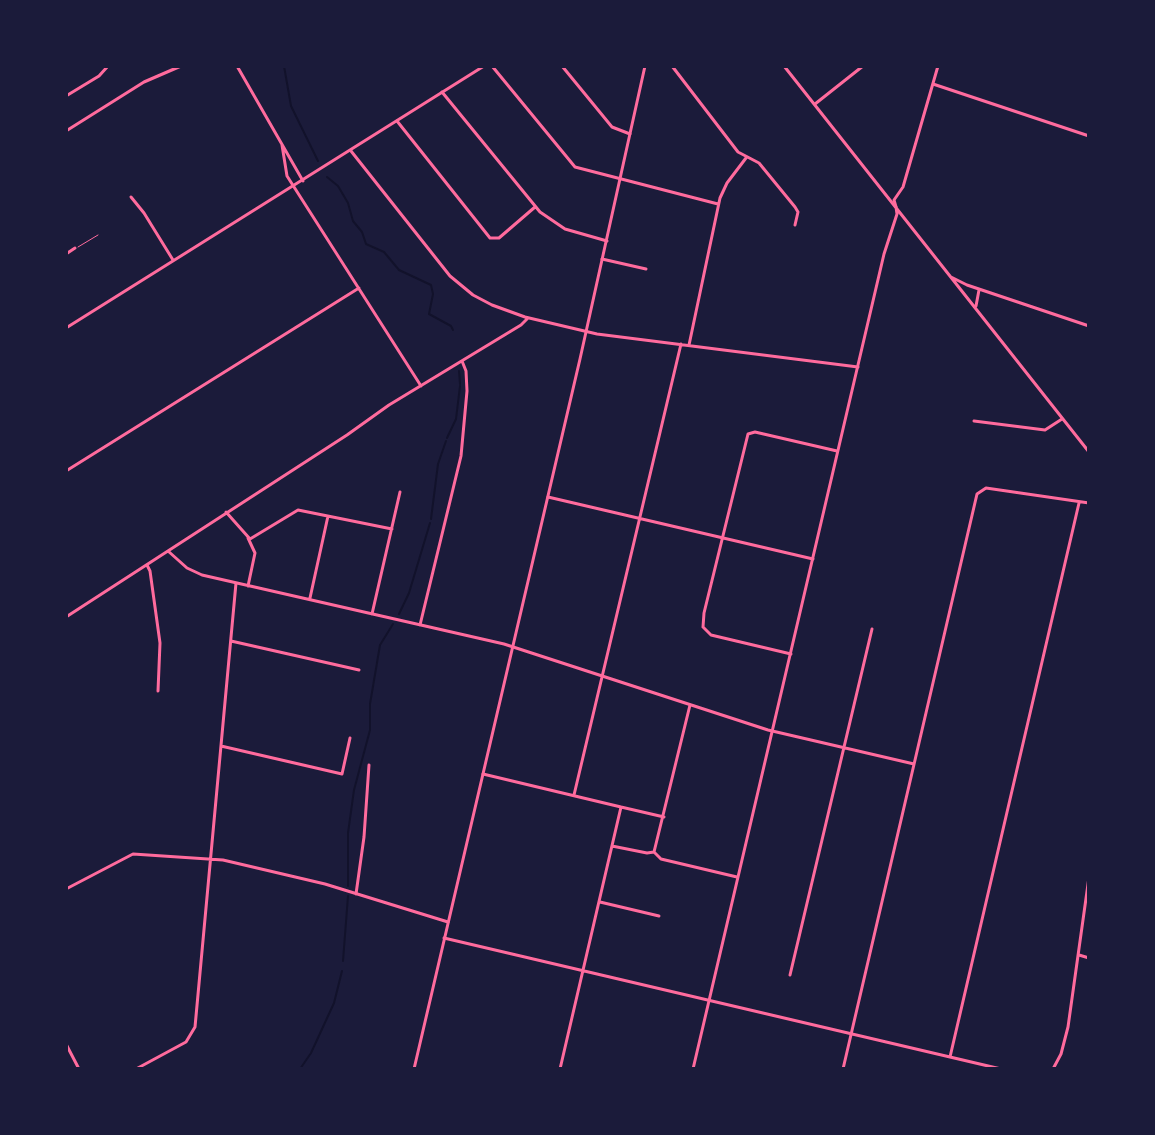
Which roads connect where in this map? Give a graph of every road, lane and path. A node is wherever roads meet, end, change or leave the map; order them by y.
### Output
1 (108, 66) edge
2 (181, 66) edge
3 (237, 66) edge
4 (484, 66) edge
5 (492, 66) edge
6 (562, 66) edge
7 (645, 66) edge
8 (672, 66) edge
9 (784, 66) edge
10 (863, 66) edge
11 (938, 66) edge
12 (158, 68) edge
13 (161, 73) junction
14 (933, 84) junction
15 (442, 92) junction
16 (66, 96) edge
17 (815, 104) junction
18 (397, 121) junction
19 (66, 131) edge
20 (630, 134) junction
21 (1089, 136) edge
22 (282, 145) junction
23 (351, 151) junction
24 (746, 158) junction
25 (621, 179) junction
26 (303, 181) junction
27 (293, 187) junction
28 (131, 197) dead end
29 (718, 204) junction
30 (535, 207) junction
31 (896, 207) junction
32 (795, 225) dead end
33 (98, 235) dead end
34 (607, 241) junction
35 (75, 248) joint
36 (66, 254) edge
37 (602, 259) junction
38 (174, 261) junction
39 (646, 269) dead end
40 (948, 274) junction
41 (359, 288) junction
42 (979, 289) junction
43 (976, 310) junction
44 (528, 318) junction
45 (1089, 326) edge
46 (66, 328) edge
47 (586, 332) junction
48 (681, 344) junction
49 (689, 345) junction
50 (462, 361) junction
51 (858, 367) junction
52 (421, 386) junction
53 (1062, 418) junction
54 (974, 421) dead end
55 (838, 451) junction
56 (1089, 452) edge
57 (66, 471) edge
58 (400, 492) dead end
59 (548, 497) junction
60 (1079, 502) junction
61 (1089, 503) edge
62 (226, 512) junction
63 (328, 516) junction
64 (641, 518) junction
65 (392, 529) junction
66 (248, 538) junction
67 (722, 538) junction
68 (168, 551) junction
69 (813, 559) junction
70 (147, 565) junction
71 (236, 583) junction
72 (248, 586) junction
73 (310, 600) junction
74 (372, 614) junction
75 (66, 617) edge
76 (420, 625) junction
77 (872, 629) dead end
78 (231, 641) junction
79 (513, 647) junction
80 (791, 654) junction
81 (359, 670) dead end
82 (604, 677) junction
83 (158, 691) dead end
84 (690, 705) junction
85 (772, 731) junction
86 (350, 738) dead end
87 (221, 746) junction
88 (844, 748) junction
89 (914, 764) junction
90 (369, 765) dead end
91 (483, 774) junction
92 (574, 795) junction
93 (621, 807) junction
94 (664, 817) junction
95 (612, 846) junction
96 (654, 852) junction
97 (210, 859) junction
98 (737, 877) junction
99 (1089, 877) edge
100 (66, 889) edge
101 (356, 894) junction
102 (600, 902) junction
103 (659, 916) dead end
104 (448, 922) junction
105 (444, 938) junction
106 (1079, 955) junction
107 (1089, 958) edge
108 (583, 970) junction
109 (790, 975) dead end
110 (709, 998) junction
111 (852, 1034) junction
112 (66, 1044) edge
113 (950, 1057) junction
114 (79, 1069) edge
115 (136, 1069) edge
116 (414, 1069) edge
117 (560, 1069) edge
118 (693, 1069) edge
119 (843, 1069) edge
120 (1001, 1069) edge
121 (1053, 1069) edge

1 - 16 street
2 - 13 street
3 - 22 street
4 - 15 street
5 - 25 street
6 - 20 street
7 - 20 street
8 - 24 street
9 - 17 street
10 - 17 street
11 - 14 street
12 - 13 street
13 - 19 street
14 - 21 street
14 - 31 street
15 - 18 street
15 - 30 street
17 - 31 street
18 - 23 street
18 - 30 street
20 - 25 street
22 - 26 street
22 - 27 street
23 - 26 street
23 - 44 street
24 - 29 street
24 - 32 street
25 - 29 street
25 - 34 street
26 - 27 street
27 - 38 street
27 - 41 street
28 - 38 street
29 - 49 street
30 - 34 street
31 - 40 street
31 - 51 street
33 - 35 lane
34 - 37 street
35 - 36 street
37 - 39 street
37 - 47 street
38 - 46 street
40 - 42 street
40 - 43 street
41 - 52 street
41 - 57 street
42 - 43 street
42 - 45 street
43 - 53 street
44 - 47 street
44 - 50 street
47 - 48 street
47 - 59 street
48 - 49 street
48 - 64 street
49 - 51 street
50 - 52 street
50 - 76 street
51 - 55 street
52 - 62 street
53 - 54 street
53 - 56 street
55 - 67 street
55 - 69 street
58 - 65 street
59 - 64 street
59 - 79 street
60 - 61 street
60 - 89 street
60 - 113 street
62 - 66 street
62 - 68 street
63 - 65 street
63 - 66 street
63 - 73 street
64 - 67 street
64 - 82 street
65 - 74 street
66 - 72 street
67 - 69 street
67 - 80 street
68 - 70 street
68 - 71 street
69 - 80 street
70 - 75 street
70 - 83 street
71 - 72 street
71 - 78 street
72 - 73 street
73 - 74 street
74 - 76 street
76 - 79 street
77 - 88 street
78 - 81 street
78 - 87 street
79 - 82 street
79 - 91 street
80 - 85 street
82 - 84 street
82 - 92 street
84 - 85 street
84 - 94 street
85 - 88 street
85 - 98 street
86 - 87 street
87 - 97 street
88 - 89 street
88 - 109 street
89 - 111 street
90 - 101 street
91 - 92 street
91 - 104 street
92 - 93 street
93 - 94 street
93 - 95 street
94 - 96 street
95 - 96 street
95 - 102 street
96 - 98 street
97 - 100 street
97 - 101 street
97 - 115 street
98 - 110 street
99 - 106 street
101 - 104 street
102 - 103 street
102 - 108 street
104 - 105 street
105 - 108 street
105 - 116 street
106 - 107 street
106 - 121 street
108 - 110 street
108 - 117 street
110 - 111 street
110 - 118 street
111 - 113 street
111 - 119 street
112 - 114 street
113 - 120 street

